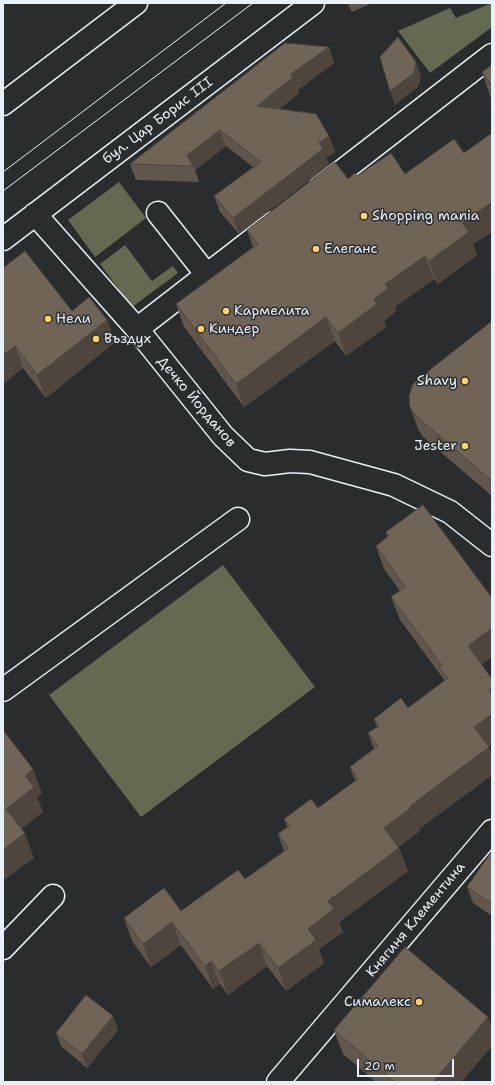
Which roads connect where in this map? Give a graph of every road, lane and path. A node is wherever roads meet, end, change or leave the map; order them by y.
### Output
1 (136, 3) edge
2 (313, 3) edge
3 (492, 55) edge
4 (3, 104) edge
5 (158, 213) dead end
6 (35, 214) junction
7 (3, 239) edge
8 (207, 275) junction
9 (137, 329) junction
10 (238, 519) dead end
11 (492, 545) edge
12 (3, 690) edge
13 (492, 831) edge
14 (53, 896) dead end
15 (3, 948) edge
16 (278, 1082) edge

1 - 4 street
2 - 6 street, бул. Цар Борис III
3 - 8 street
5 - 8 street
6 - 7 street, бул. Цар Борис III
6 - 9 street, Дечко Йорданов
8 - 9 street
9 - 11 street, Дечко Йорданов
10 - 12 street
13 - 16 street, Княгиня Клементина
14 - 15 street

